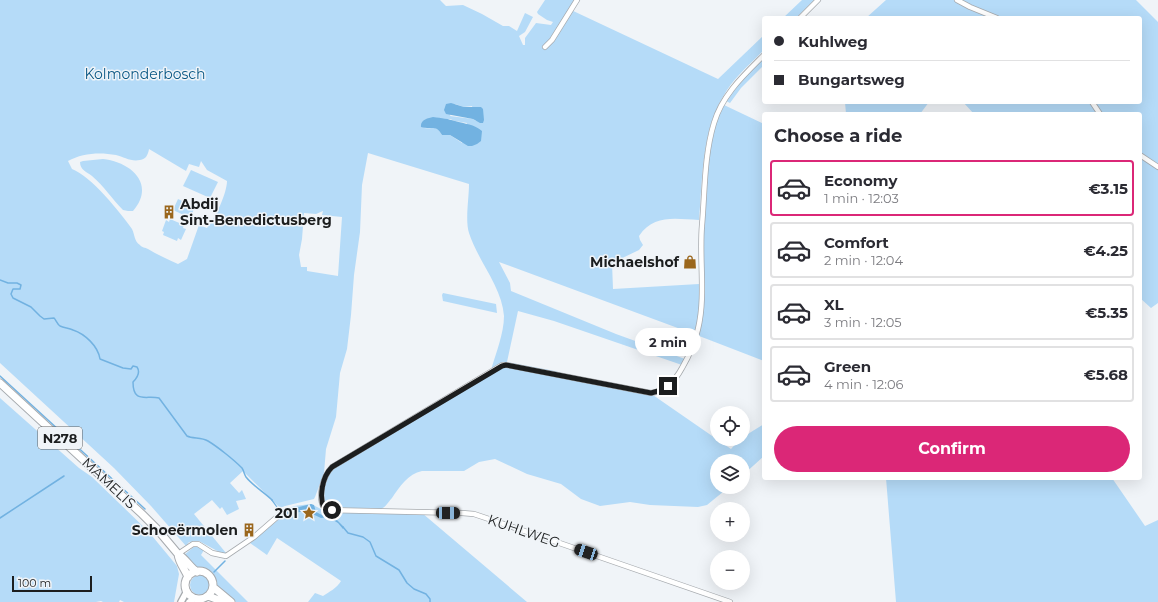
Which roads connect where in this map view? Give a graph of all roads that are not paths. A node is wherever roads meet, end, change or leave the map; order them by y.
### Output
1 (578, 0) edge
2 (818, 0) edge
3 (957, 0) edge
4 (802, 16) edge
5 (992, 16) edge
6 (546, 47) dead end
7 (762, 57) edge
8 (1142, 157) edge
9 (1158, 167) edge
10 (0, 383) edge
11 (277, 517) dead end
12 (178, 554) junction
13 (197, 572) junction
14 (188, 577) junction
15 (213, 587) junction
16 (187, 591) junction
17 (208, 596) junction
18 (192, 600) edge
19 (181, 602) edge
20 (224, 602) edge
21 (231, 602) edge
22 (730, 602) edge

1 - 6 street
2 - 4 street
3 - 5 street
7 - 22 street, KUHLWEG
8 - 9 street
10 - 12 main road, MAMELIS / N278
11 - 12 street
12 - 13 main road, MAMELIS / N278
12 - 14 main road, MAMELIS / N278
13 - 14 main road
13 - 15 main road, N278
14 - 16 main road
15 - 17 main road
15 - 21 main road, N278
16 - 18 main road
16 - 19 street
17 - 18 main road
17 - 20 main road

